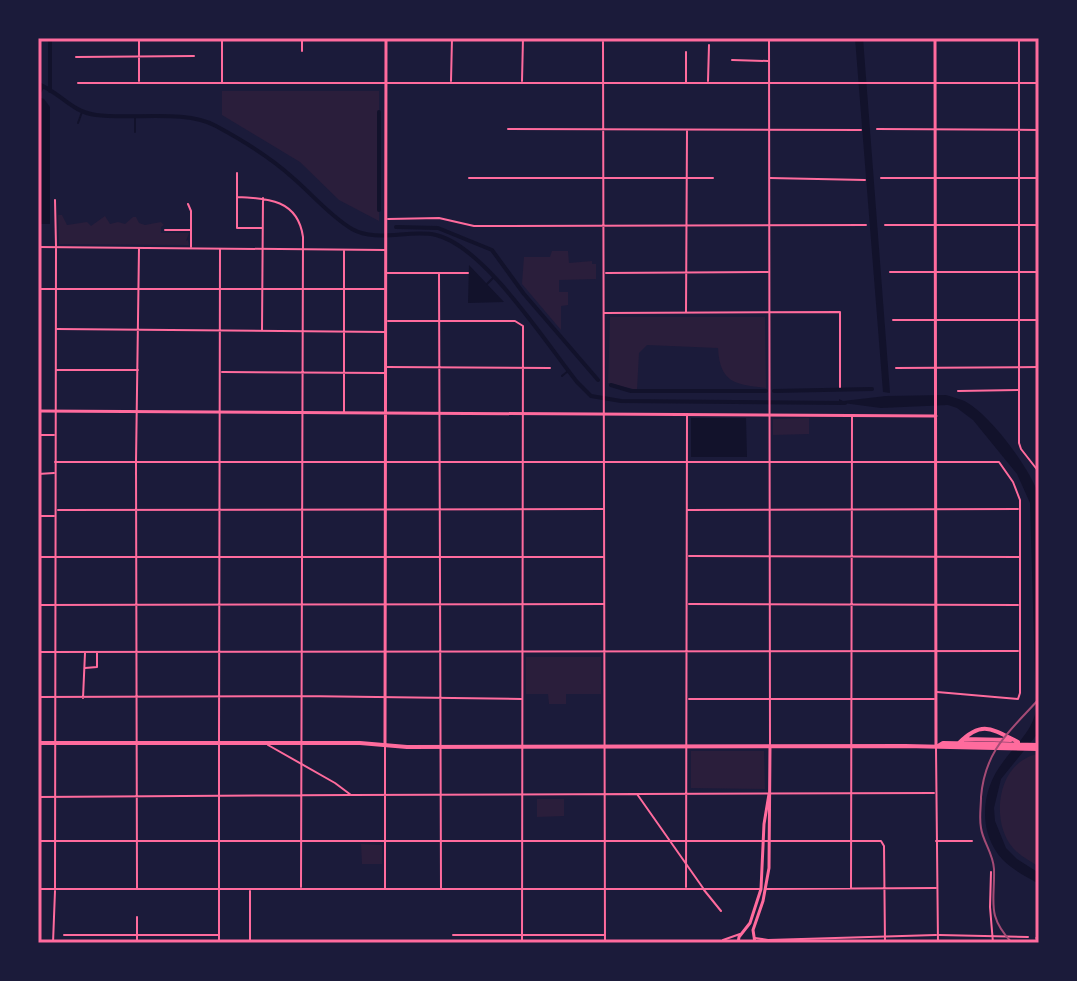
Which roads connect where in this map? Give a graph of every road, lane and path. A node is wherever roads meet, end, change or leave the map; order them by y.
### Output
1 (139, 38) edge
2 (222, 38) edge
3 (302, 38) edge
4 (386, 38) edge
5 (452, 38) edge
6 (523, 38) edge
7 (769, 38) edge
8 (935, 38) edge
9 (1019, 38) edge
10 (603, 42) dead end
11 (709, 45) dead end
12 (302, 51) dead end
13 (686, 52) dead end
14 (194, 56) dead end
15 (76, 57) dead end
16 (139, 57) junction
17 (732, 60) dead end
18 (769, 61) junction
19 (139, 82) junction
20 (451, 82) junction
21 (522, 82) junction
22 (603, 82) junction
23 (78, 83) dead end
24 (222, 83) junction
25 (386, 83) junction
26 (686, 83) junction
27 (708, 83) junction
28 (769, 83) junction
29 (935, 83) junction
30 (1019, 83) junction
31 (1039, 83) edge
32 (508, 129) dead end
33 (877, 129) dead end
34 (861, 130) dead end
35 (935, 130) junction
36 (1019, 130) junction
37 (1039, 130) edge
38 (604, 131) junction
39 (687, 131) junction
40 (769, 131) junction
41 (237, 173) dead end
42 (936, 177) junction
43 (469, 178) dead end
44 (604, 178) junction
45 (688, 178) junction
46 (713, 178) dead end
47 (769, 178) junction
48 (881, 178) dead end
49 (1019, 178) junction
50 (1039, 178) edge
51 (865, 180) dead end
52 (237, 197) junction
53 (263, 198) junction
54 (55, 200) dead end
55 (188, 204) dead end
56 (385, 219) junction
57 (866, 225) dead end
58 (885, 225) dead end
59 (936, 225) junction
60 (1019, 225) junction
61 (1039, 225) edge
62 (605, 226) junction
63 (687, 226) junction
64 (769, 226) junction
65 (263, 228) junction
66 (165, 230) dead end
67 (191, 230) junction
68 (38, 247) edge
69 (56, 247) junction
70 (139, 248) junction
71 (191, 248) junction
72 (220, 248) junction
73 (262, 249) junction
74 (303, 249) junction
75 (344, 249) junction
76 (386, 250) junction
77 (686, 272) junction
78 (769, 272) junction
79 (890, 272) dead end
80 (1019, 272) junction
81 (1039, 272) edge
82 (386, 273) junction
83 (439, 273) junction
84 (468, 273) dead end
85 (604, 273) junction
86 (936, 273) junction
87 (56, 288) junction
88 (38, 289) edge
89 (139, 289) junction
90 (220, 289) junction
91 (262, 289) junction
92 (344, 289) junction
93 (385, 289) junction
94 (304, 290) junction
95 (769, 312) junction
96 (604, 313) junction
97 (686, 313) junction
98 (439, 320) junction
99 (893, 320) dead end
100 (936, 320) junction
101 (1019, 320) junction
102 (1039, 320) edge
103 (385, 321) junction
104 (55, 329) junction
105 (139, 330) junction
106 (220, 331) junction
107 (262, 331) junction
108 (304, 331) junction
109 (344, 332) junction
110 (385, 332) junction
111 (385, 367) junction
112 (936, 367) junction
113 (1019, 367) junction
114 (1039, 367) edge
115 (440, 368) junction
116 (523, 368) junction
117 (550, 368) dead end
118 (896, 368) dead end
119 (55, 370) junction
120 (139, 370) junction
121 (220, 372) junction
122 (304, 372) junction
123 (344, 372) junction
124 (385, 373) junction
125 (840, 387) dead end
126 (1019, 390) junction
127 (958, 391) dead end
128 (38, 411) edge
129 (55, 411) junction
130 (137, 412) junction
131 (219, 412) junction
132 (302, 413) junction
133 (344, 413) junction
134 (385, 413) junction
135 (440, 414) junction
136 (522, 414) junction
137 (604, 414) junction
138 (687, 414) junction
139 (852, 414) junction
140 (769, 415) junction
141 (936, 416) junction
142 (38, 435) edge
143 (55, 435) junction
144 (55, 462) junction
145 (136, 462) junction
146 (219, 462) junction
147 (302, 462) junction
148 (385, 462) junction
149 (440, 462) junction
150 (605, 462) junction
151 (687, 462) junction
152 (769, 462) junction
153 (852, 462) junction
154 (936, 462) junction
155 (522, 463) junction
156 (1039, 472) edge
157 (55, 473) junction
158 (38, 474) edge
159 (137, 509) junction
160 (219, 509) junction
161 (302, 509) junction
162 (385, 509) junction
163 (440, 509) junction
164 (522, 509) junction
165 (604, 509) junction
166 (936, 509) junction
167 (1020, 509) junction
168 (55, 510) junction
169 (687, 510) junction
170 (769, 510) junction
171 (852, 510) junction
172 (38, 516) edge
173 (55, 516) junction
174 (687, 555) junction
175 (936, 556) junction
176 (38, 557) edge
177 (55, 557) junction
178 (137, 557) junction
179 (219, 557) junction
180 (302, 557) junction
181 (385, 557) junction
182 (440, 557) junction
183 (523, 557) junction
184 (605, 557) junction
185 (769, 557) junction
186 (852, 557) junction
187 (1020, 557) junction
188 (440, 604) junction
189 (523, 604) junction
190 (604, 604) junction
191 (687, 604) junction
192 (769, 604) junction
193 (852, 604) junction
194 (936, 604) junction
195 (38, 605) edge
196 (55, 605) junction
197 (137, 605) junction
198 (219, 605) junction
199 (302, 605) junction
200 (385, 605) junction
201 (1020, 605) junction
202 (605, 651) junction
203 (687, 651) junction
204 (769, 651) junction
205 (852, 651) junction
206 (936, 651) junction
207 (1019, 651) junction
208 (38, 652) edge
209 (55, 652) junction
210 (85, 652) junction
211 (97, 652) junction
212 (137, 652) junction
213 (219, 652) junction
214 (301, 652) junction
215 (385, 652) junction
216 (440, 652) junction
217 (523, 652) junction
218 (85, 668) junction
219 (936, 692) junction
220 (219, 696) junction
221 (301, 696) junction
222 (38, 697) edge
223 (55, 698) junction
224 (83, 698) junction
225 (137, 698) junction
226 (385, 699) junction
227 (440, 699) junction
228 (523, 699) junction
229 (687, 699) junction
230 (770, 699) junction
231 (852, 699) junction
232 (936, 699) junction
233 (961, 741) junction
234 (1016, 742) junction
235 (38, 743) edge
236 (55, 743) junction
237 (137, 743) junction
238 (219, 743) junction
239 (301, 743) junction
240 (266, 744) junction
241 (385, 745) junction
242 (440, 746) junction
243 (687, 746) junction
244 (770, 746) junction
245 (851, 746) junction
246 (522, 747) junction
247 (605, 747) junction
248 (936, 747) junction
249 (1030, 747) junction
250 (1039, 747) edge
251 (301, 764) junction
252 (936, 793) junction
253 (440, 794) junction
254 (523, 794) junction
255 (605, 794) junction
256 (637, 794) junction
257 (687, 794) junction
258 (769, 794) junction
259 (851, 794) junction
260 (137, 795) junction
261 (219, 795) junction
262 (301, 795) junction
263 (351, 795) junction
264 (385, 795) junction
265 (38, 797) edge
266 (55, 797) junction
267 (38, 841) edge
268 (55, 841) junction
269 (137, 841) junction
270 (219, 841) junction
271 (301, 841) junction
272 (385, 841) junction
273 (440, 841) junction
274 (605, 841) junction
275 (669, 841) junction
276 (687, 841) junction
277 (767, 841) junction
278 (851, 841) junction
279 (936, 841) junction
280 (972, 841) dead end
281 (523, 842) junction
282 (687, 866) junction
283 (991, 872) dead end
284 (686, 888) junction
285 (851, 888) junction
286 (884, 888) junction
287 (936, 888) junction
288 (38, 889) edge
289 (55, 889) junction
290 (137, 889) junction
291 (220, 889) junction
292 (250, 889) junction
293 (301, 889) junction
294 (385, 889) junction
295 (441, 889) junction
296 (523, 889) junction
297 (605, 889) junction
298 (703, 889) junction
299 (763, 889) junction
300 (721, 911) dead end
301 (137, 917) dead end
302 (741, 934) junction
303 (64, 935) dead end
304 (137, 935) junction
305 (219, 935) junction
306 (453, 935) dead end
307 (605, 935) junction
308 (938, 935) junction
309 (992, 935) junction
310 (523, 936) junction
311 (885, 937) junction
312 (1028, 937) dead end
313 (756, 940) edge
314 (768, 940) junction
315 (718, 941) junction
316 (808, 941) edge
317 (53, 943) edge
318 (137, 943) edge
319 (219, 943) edge
320 (250, 943) edge
321 (522, 943) edge
322 (605, 943) edge
323 (640, 943) edge
324 (736, 943) edge
325 (885, 943) edge
326 (938, 943) edge
327 (993, 943) edge

1 - 16 street
2 - 24 street
3 - 12 street
4 - 25 main road
5 - 20 street
6 - 21 street
7 - 18 street
8 - 29 main road
9 - 30 street
10 - 22 street
11 - 27 street
13 - 26 street
14 - 16 street
15 - 16 street
16 - 19 street
17 - 18 street
18 - 28 street
19 - 23 street
19 - 24 street
20 - 21 street
20 - 25 street
21 - 22 street
22 - 26 street
22 - 38 street
24 - 25 street
25 - 56 main road
26 - 27 street
27 - 28 street
28 - 29 street
28 - 40 street
29 - 30 street
29 - 35 main road
30 - 31 street
30 - 36 street
32 - 38 street
33 - 35 street
34 - 40 street
35 - 36 street
35 - 42 main road
36 - 37 street
36 - 49 street
38 - 39 street
38 - 44 street
39 - 40 street
39 - 45 street
40 - 47 street
41 - 52 street
42 - 48 street
42 - 49 street
42 - 59 main road
43 - 44 street
44 - 45 street
44 - 62 street
45 - 46 street
45 - 63 street
47 - 51 street
47 - 64 street
49 - 50 street
49 - 60 street
52 - 53 street
52 - 65 street
53 - 65 street
53 - 74 street
54 - 69 street
55 - 67 street
56 - 62 street
56 - 76 main road
57 - 64 street
58 - 59 street
59 - 60 street
59 - 86 main road
60 - 61 street
60 - 80 street
62 - 63 street
62 - 85 street
63 - 64 street
63 - 77 street
64 - 78 street
65 - 73 street
66 - 67 street
67 - 71 street
68 - 69 street
69 - 70 street
69 - 87 street
70 - 71 street
70 - 89 street
71 - 72 street
72 - 73 street
72 - 90 street
73 - 74 street
73 - 91 street
74 - 75 street
74 - 94 street
75 - 76 street
75 - 92 street
76 - 82 main road
77 - 78 street
77 - 85 street
77 - 97 street
78 - 95 street
79 - 86 street
80 - 81 street
80 - 86 street
80 - 101 street
82 - 83 street
82 - 93 main road
83 - 84 street
83 - 98 street
85 - 96 street
86 - 100 main road
87 - 88 street
87 - 89 street
87 - 104 street
89 - 90 street
89 - 105 street
90 - 91 street
90 - 106 street
91 - 94 street
91 - 107 street
92 - 93 street
92 - 94 street
92 - 109 street
93 - 103 main road
94 - 108 street
95 - 97 street
95 - 125 street
95 - 140 street
96 - 97 street
96 - 137 street
98 - 103 street
98 - 115 street
98 - 116 street
99 - 100 street
100 - 101 street
100 - 112 main road
101 - 102 street
101 - 113 street
103 - 110 main road
104 - 105 street
104 - 119 street
105 - 106 street
105 - 120 street
106 - 107 street
106 - 121 street
107 - 108 street
108 - 109 street
108 - 122 street
109 - 110 street
109 - 123 street
110 - 111 main road
111 - 115 street
111 - 124 main road
112 - 113 street
112 - 118 street
112 - 141 main road
113 - 114 street
113 - 126 street
115 - 116 street
115 - 135 street
116 - 117 street
116 - 136 street
119 - 120 street
119 - 129 street
120 - 130 street
121 - 122 street
121 - 131 street
122 - 123 street
122 - 132 street
123 - 124 street
123 - 133 street
124 - 134 main road
126 - 127 street
126 - 156 street
128 - 129 main road
129 - 130 main road
129 - 143 street
130 - 131 main road
130 - 145 street
131 - 132 main road
131 - 146 street
132 - 133 main road
132 - 147 street
133 - 134 main road
134 - 135 main road
134 - 148 main road
135 - 136 main road
135 - 149 street
136 - 137 main road
136 - 155 street
137 - 138 main road
137 - 150 street
138 - 140 main road
138 - 151 street
139 - 140 main road
139 - 141 main road
139 - 153 street
140 - 152 street
141 - 154 main road
142 - 143 street
143 - 144 street
144 - 145 street
144 - 157 street
145 - 146 street
145 - 159 street
146 - 147 street
146 - 160 street
147 - 148 street
147 - 161 street
148 - 149 street
148 - 162 main road
149 - 155 street
149 - 163 street
150 - 151 street
150 - 155 street
150 - 165 street
151 - 152 street
151 - 169 street
152 - 153 street
152 - 170 street
153 - 154 street
153 - 171 street
154 - 166 main road
154 - 167 street
155 - 164 street
157 - 158 street
157 - 168 street
159 - 160 street
159 - 168 street
159 - 178 street
160 - 161 street
160 - 179 street
161 - 162 street
161 - 180 street
162 - 163 street
162 - 181 main road
163 - 164 street
163 - 182 street
164 - 165 street
164 - 183 street
165 - 184 street
166 - 167 street
166 - 171 street
166 - 175 main road
167 - 187 street
168 - 173 street
169 - 170 street
169 - 174 street
170 - 171 street
170 - 185 street
171 - 186 street
172 - 173 street
173 - 177 street
174 - 185 street
174 - 191 street
175 - 186 street
175 - 187 street
175 - 194 main road
176 - 177 street
177 - 178 street
177 - 196 street
178 - 179 street
178 - 197 street
179 - 180 street
179 - 198 street
180 - 181 street
180 - 199 street
181 - 182 street
181 - 200 main road
182 - 183 street
182 - 188 street
183 - 184 street
183 - 189 street
184 - 190 street
185 - 186 street
185 - 192 street
186 - 193 street
187 - 201 street
188 - 189 street
188 - 200 street
188 - 216 street
189 - 190 street
189 - 217 street
190 - 202 street
191 - 192 street
191 - 203 street
192 - 193 street
192 - 204 street
193 - 194 street
193 - 205 street
194 - 201 street
194 - 206 main road
195 - 196 street
196 - 197 street
196 - 209 street
197 - 198 street
197 - 212 street
198 - 199 street
198 - 213 street
199 - 200 street
199 - 214 street
200 - 215 main road
201 - 207 street
202 - 203 street
202 - 217 street
202 - 247 street
203 - 204 street
203 - 229 street
204 - 205 street
204 - 230 street
205 - 206 street
205 - 231 street
206 - 207 street
206 - 219 main road
207 - 219 street
208 - 209 street
209 - 210 street
209 - 223 street
210 - 211 street
210 - 218 street
211 - 212 street
211 - 218 street
212 - 213 street
212 - 225 street
213 - 214 street
213 - 220 street
214 - 215 street
214 - 221 street
215 - 216 street
215 - 226 main road
216 - 217 street
216 - 227 street
217 - 228 street
218 - 224 street
219 - 232 main road
220 - 221 street
220 - 225 street
220 - 238 street
221 - 226 street
221 - 239 street
222 - 223 street
223 - 224 street
223 - 236 street
224 - 225 street
225 - 237 street
226 - 227 street
226 - 241 main road
227 - 228 street
227 - 242 street
228 - 246 street
229 - 230 street
229 - 243 street
230 - 231 street
230 - 244 street
231 - 232 street
231 - 245 street
232 - 248 main road
233 - 234 main road
233 - 234 main road
233 - 248 main road
234 - 249 main road
235 - 236 main road
236 - 237 main road
236 - 266 street
237 - 238 main road
237 - 260 street
238 - 240 main road
238 - 261 street
239 - 240 main road
239 - 241 main road
239 - 251 street
240 - 251 street
241 - 242 main road
241 - 264 street
242 - 246 main road
242 - 253 street
243 - 244 main road
243 - 247 main road
243 - 257 street
244 - 245 main road
244 - 258 main road
245 - 248 main road
245 - 259 street
246 - 247 main road
246 - 254 street
247 - 255 street
248 - 249 main road
248 - 252 street
249 - 250 main road
251 - 262 street
251 - 263 street
252 - 259 street
252 - 279 street
253 - 254 street
253 - 264 street
253 - 273 street
254 - 255 street
254 - 281 street
255 - 256 street
255 - 274 street
256 - 257 street
256 - 275 street
257 - 258 street
257 - 276 street
258 - 259 street
258 - 277 main road
259 - 278 street
260 - 261 street
260 - 266 street
260 - 269 street
261 - 262 street
261 - 270 street
262 - 263 street
262 - 271 street
263 - 264 street
264 - 272 street
265 - 266 street
266 - 268 street
267 - 268 street
268 - 269 street
268 - 289 street
269 - 270 street
269 - 290 street
270 - 271 street
270 - 291 street
271 - 272 street
271 - 293 street
272 - 273 street
272 - 294 street
273 - 281 street
273 - 295 street
274 - 275 street
274 - 281 street
274 - 297 street
275 - 276 street
275 - 282 street
276 - 277 street
276 - 282 street
277 - 278 street
277 - 299 main road
278 - 285 street
278 - 286 street
279 - 280 street
279 - 287 street
281 - 296 street
282 - 284 street
282 - 298 street
283 - 309 street
284 - 297 street
284 - 298 street
285 - 286 street
285 - 299 street
286 - 287 street
286 - 311 street
287 - 308 street
288 - 289 street
289 - 290 street
289 - 317 street
290 - 291 street
291 - 292 street
291 - 305 street
292 - 293 street
292 - 320 street
293 - 294 street
294 - 295 street
295 - 296 street
296 - 297 street
296 - 310 street
297 - 307 street
298 - 299 street
298 - 300 street
299 - 302 main road
299 - 313 main road
301 - 304 street
302 - 313 main road
302 - 315 street
302 - 324 main road
303 - 304 street
304 - 305 street
304 - 318 street
305 - 319 street
306 - 310 street
307 - 310 street
307 - 322 street
308 - 309 street
308 - 311 street
308 - 326 street
309 - 312 street
309 - 327 street
310 - 321 street
311 - 316 street
311 - 325 street
313 - 314 street
313 - 314 street
314 - 316 street
315 - 323 street
315 - 324 street

